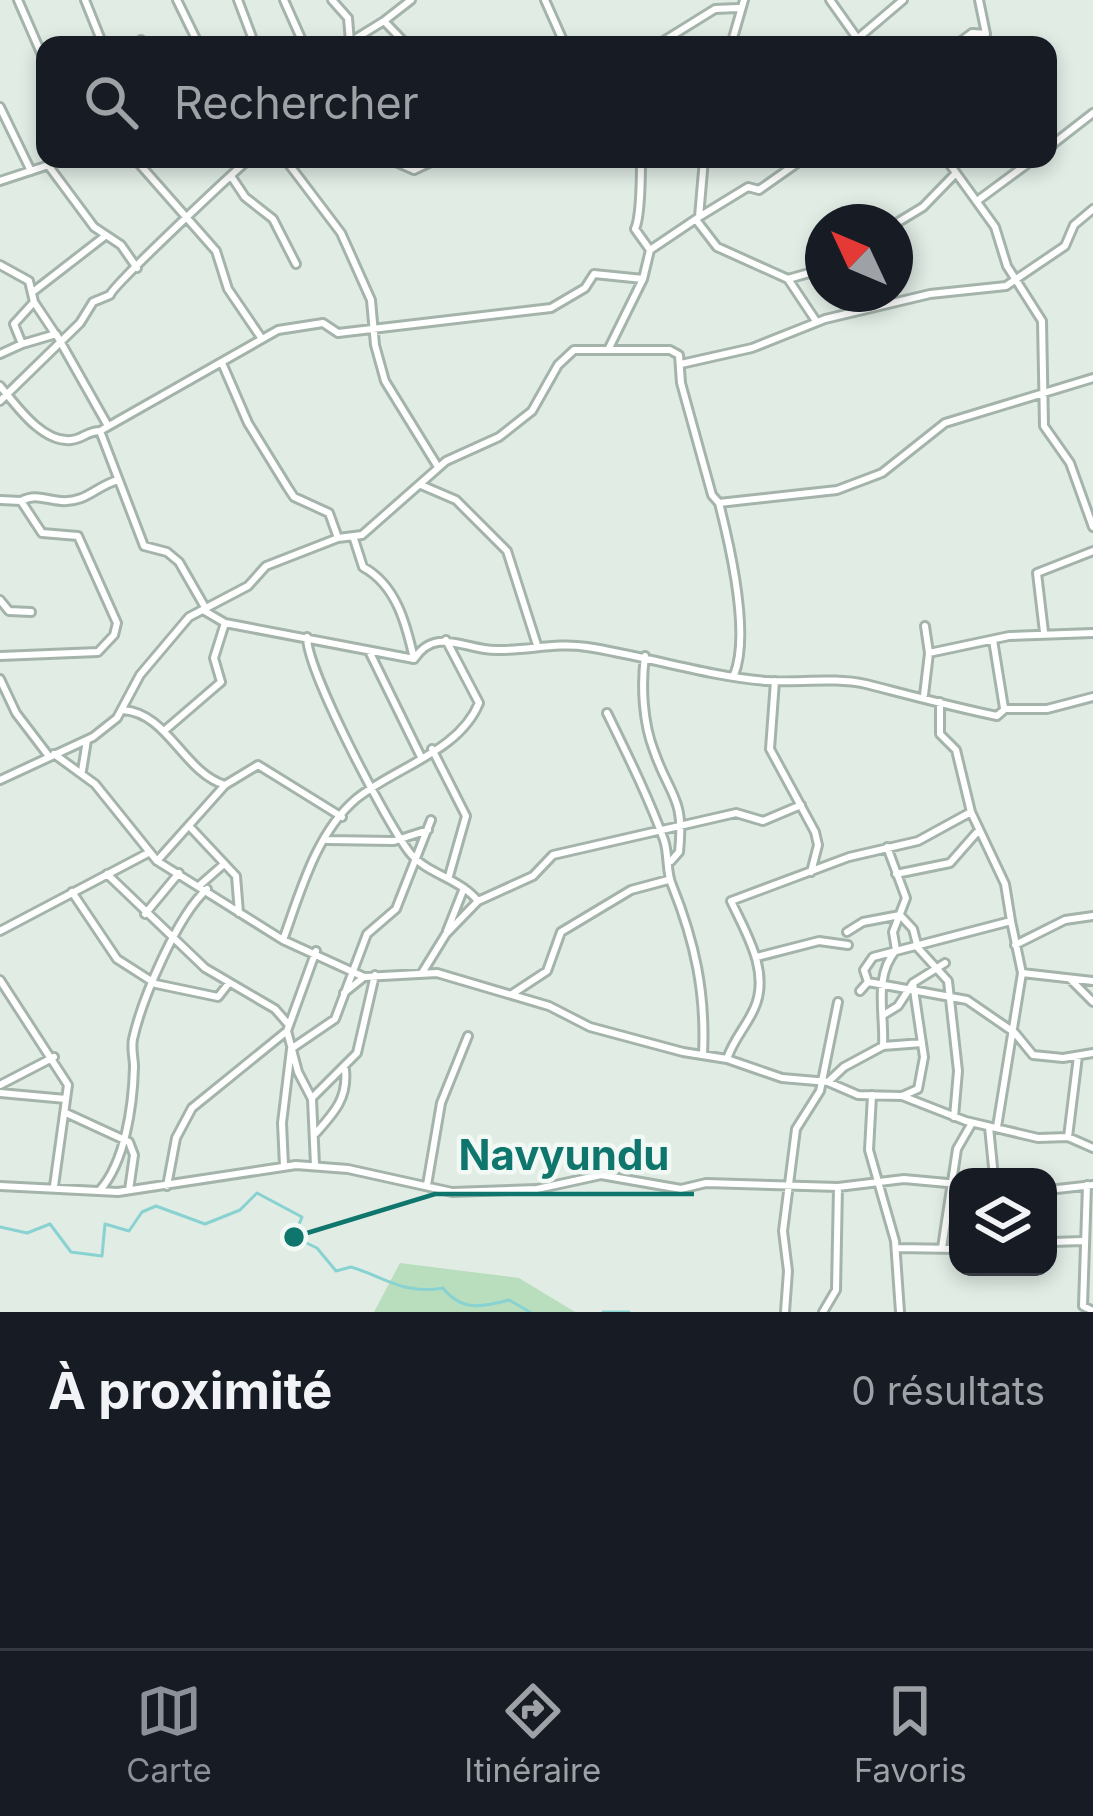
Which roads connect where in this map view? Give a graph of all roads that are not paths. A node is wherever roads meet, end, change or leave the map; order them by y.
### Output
1 (17, 0) edge
2 (85, 0) edge
3 (177, 0) edge
4 (238, 0) edge
5 (284, 0) edge
6 (332, 0) edge
7 (411, 0) edge
8 (545, 0) edge
9 (830, 0) edge
10 (903, 0) edge
11 (980, 0) edge
12 (741, 4) edge
13 (384, 20) junction
14 (99, 36) edge
15 (195, 36) edge
16 (252, 36) edge
17 (300, 36) edge
18 (347, 36) edge
19 (359, 36) edge
20 (399, 36) edge
21 (562, 36) edge
22 (672, 36) edge
23 (732, 36) edge
24 (852, 36) edge
25 (864, 36) edge
26 (968, 36) edge
27 (36, 42) edge
28 (0, 107) edge
29 (1093, 113) edge
30 (1057, 141) edge
31 (41, 168) edge
32 (50, 168) edge
33 (142, 168) edge
34 (239, 168) edge
35 (292, 168) edge
36 (639, 168) edge
37 (703, 168) edge
38 (790, 168) edge
39 (953, 168) edge
40 (1022, 168) edge
41 (31, 171) junction
42 (956, 172) junction
43 (231, 176) junction
44 (0, 181) edge
45 (977, 201) junction
46 (1093, 209) edge
47 (913, 214) edge
48 (185, 219) junction
49 (698, 219) junction
50 (105, 236) junction
51 (650, 250) junction
52 (296, 264) dead end
53 (0, 265) edge
54 (137, 268) junction
55 (805, 274) edge
56 (643, 279) junction
57 (788, 279) junction
58 (1018, 281) junction
59 (34, 291) junction
60 (34, 302) junction
61 (816, 322) junction
62 (376, 328) junction
63 (53, 332) junction
64 (262, 339) junction
65 (62, 340) junction
66 (22, 344) junction
67 (608, 350) junction
68 (0, 354) edge
69 (221, 362) junction
70 (681, 364) junction
71 (1093, 378) edge
72 (0, 386) edge
73 (1042, 393) junction
74 (8, 395) junction
75 (0, 401) edge
76 (104, 429) junction
77 (438, 467) junction
78 (118, 480) junction
79 (421, 485) junction
80 (0, 500) edge
81 (21, 501) junction
82 (719, 502) junction
83 (1093, 527) edge
84 (338, 538) junction
85 (354, 538) junction
86 (1093, 551) edge
87 (0, 600) edge
88 (204, 609) junction
89 (3, 610) edge
90 (31, 612) dead end
91 (225, 623) junction
92 (925, 626) dead end
93 (1044, 632) junction
94 (1093, 633) edge
95 (307, 637) junction
96 (446, 640) junction
97 (993, 640) junction
98 (537, 645) junction
99 (369, 651) junction
100 (929, 652) junction
101 (0, 656) edge
102 (645, 656) junction
103 (414, 659) junction
104 (734, 675) junction
105 (0, 679) edge
106 (775, 681) junction
107 (924, 695) junction
108 (1093, 697) edge
109 (940, 701) junction
110 (1004, 709) junction
111 (123, 710) junction
112 (607, 712) dead end
113 (164, 731) junction
114 (87, 740) junction
115 (432, 749) junction
116 (51, 754) junction
117 (421, 757) junction
118 (82, 771) junction
119 (0, 780) edge
120 (225, 785) junction
121 (375, 787) junction
122 (801, 805) junction
123 (971, 812) junction
124 (342, 817) junction
125 (431, 820) dead end
126 (681, 826) junction
127 (190, 828) junction
128 (429, 830) junction
129 (980, 830) junction
130 (661, 831) junction
131 (402, 839) junction
132 (327, 840) junction
133 (886, 848) junction
134 (149, 852) junction
135 (418, 860) junction
136 (157, 861) junction
137 (671, 861) junction
138 (224, 864) junction
139 (811, 872) junction
140 (179, 873) junction
141 (107, 874) junction
142 (896, 874) junction
143 (449, 875) junction
144 (669, 880) junction
145 (465, 885) junction
146 (203, 887) junction
147 (72, 892) junction
148 (478, 901) junction
149 (238, 913) junction
150 (146, 914) junction
151 (900, 915) junction
152 (1093, 916) edge
153 (1011, 921) junction
154 (0, 931) edge
155 (847, 932) dead end
156 (446, 934) junction
157 (175, 938) junction
158 (283, 940) junction
159 (916, 943) junction
160 (848, 945) dead end
161 (1015, 945) junction
162 (896, 950) junction
163 (316, 951) junction
164 (757, 957) junction
165 (942, 965) junction
166 (354, 969) junction
167 (422, 973) junction
168 (1022, 973) junction
169 (375, 975) junction
170 (1068, 976) junction
171 (364, 977) junction
172 (0, 980) edge
173 (1093, 981) edge
174 (868, 982) junction
175 (229, 983) junction
176 (156, 984) junction
177 (881, 984) junction
178 (911, 990) junction
179 (860, 991) dead end
180 (344, 994) junction
181 (512, 994) junction
182 (950, 996) junction
183 (12, 997) junction
184 (838, 1002) dead end
185 (1093, 1002) edge
186 (0, 1005) edge
187 (885, 1014) junction
188 (288, 1028) junction
189 (1015, 1033) junction
190 (468, 1036) dead end
191 (922, 1043) junction
192 (883, 1046) junction
193 (291, 1049) junction
194 (1093, 1053) edge
195 (703, 1055) junction
196 (1078, 1056) junction
197 (54, 1057) junction
198 (727, 1059) junction
199 (345, 1070) junction
200 (825, 1083) junction
201 (0, 1089) edge
202 (872, 1095) junction
203 (902, 1096) junction
204 (312, 1099) junction
205 (68, 1100) junction
206 (66, 1113) junction
207 (953, 1117) junction
208 (972, 1123) junction
209 (993, 1126) junction
210 (314, 1135) junction
211 (1067, 1137) junction
212 (125, 1138) junction
213 (1093, 1148) edge
214 (284, 1166) junction
215 (315, 1166) junction
216 (956, 1168) edge
217 (994, 1168) edge
218 (877, 1182) junction
219 (949, 1183) edge
220 (427, 1185) junction
221 (1090, 1185) edge
222 (0, 1186) edge
223 (54, 1186) junction
224 (167, 1186) junction
225 (789, 1187) junction
226 (838, 1187) junction
227 (1057, 1189) edge
228 (100, 1190) junction
229 (129, 1190) junction
230 (949, 1208) edge
231 (1082, 1241) junction
232 (1057, 1242) edge
233 (896, 1248) junction
234 (941, 1248) junction
235 (949, 1248) edge
236 (1093, 1310) edge
237 (785, 1312) edge
238 (823, 1312) edge
239 (900, 1312) edge

1 - 27 street
2 - 14 street
3 - 15 street
4 - 16 street
5 - 17 street
6 - 18 street
7 - 13 street
8 - 21 street
9 - 24 street
10 - 25 street
11 - 26 street
12 - 22 street
12 - 23 street
13 - 19 street
13 - 20 street
28 - 41 street
29 - 30 street
31 - 41 street
32 - 50 street
33 - 48 street
34 - 43 street
35 - 62 street
36 - 51 street
37 - 49 street
38 - 49 street
39 - 42 street
40 - 45 street
41 - 44 street
42 - 45 street
42 - 47 street
43 - 48 street
43 - 52 street
45 - 58 street
46 - 58 street
48 - 54 street
48 - 64 street
49 - 51 street
49 - 57 street
50 - 54 street
50 - 59 street
51 - 56 street
53 - 59 street
54 - 65 street
55 - 57 street
56 - 62 street
56 - 67 street
57 - 61 street
58 - 61 street
58 - 73 street
59 - 60 street
60 - 63 street
60 - 66 street
61 - 70 street
62 - 64 street
62 - 77 street
63 - 65 street
63 - 66 street
64 - 69 street
65 - 74 street
65 - 76 street
66 - 68 street
67 - 70 street
67 - 77 street
69 - 76 street
69 - 84 street
70 - 82 street
71 - 73 street
72 - 74 street
73 - 82 street
73 - 83 street
74 - 75 street
74 - 76 street
76 - 78 street
77 - 79 street
78 - 81 street
78 - 88 street
79 - 85 street
79 - 98 street
80 - 81 street
81 - 101 street
82 - 104 street
84 - 85 street
84 - 88 street
85 - 103 street
86 - 93 street
87 - 89 street
88 - 91 street
88 - 111 street
89 - 90 street
91 - 95 street
91 - 113 street
92 - 100 street
93 - 94 street
93 - 97 street
95 - 99 street
95 - 121 street
96 - 98 street
96 - 103 street
96 - 115 street
97 - 100 street
97 - 110 street
98 - 102 street
99 - 103 street
99 - 117 street
100 - 107 street
102 - 104 street
102 - 126 street
104 - 106 street
105 - 116 street
106 - 107 street
106 - 122 street
107 - 109 street
108 - 110 street
109 - 110 street
109 - 123 street
111 - 113 street
111 - 114 street
112 - 130 street
113 - 120 street
114 - 116 street
114 - 118 street
115 - 117 street
115 - 143 street
116 - 118 street
116 - 119 street
117 - 121 street
118 - 134 street
120 - 124 street
120 - 127 street
121 - 124 street
121 - 131 street
122 - 126 street
122 - 139 street
123 - 129 street
123 - 133 street
124 - 132 street
125 - 128 street
126 - 130 street
126 - 137 street
127 - 136 street
127 - 138 street
128 - 131 street
128 - 135 street
129 - 142 street
129 - 153 street
130 - 137 street
130 - 148 street
131 - 132 street
131 - 135 street
132 - 158 street
133 - 139 street
133 - 142 street
134 - 136 street
134 - 141 street
135 - 143 street
135 - 166 street
136 - 140 street
137 - 144 street
138 - 146 street
138 - 149 street
139 - 164 street
140 - 146 street
140 - 150 street
141 - 147 street
141 - 150 street
142 - 151 street
143 - 145 street
144 - 181 street
144 - 195 street
145 - 148 street
145 - 156 street
146 - 149 street
146 - 157 street
147 - 154 street
147 - 176 street
148 - 156 street
149 - 158 street
150 - 157 street
151 - 155 street
151 - 159 street
151 - 162 street
152 - 161 street
153 - 159 street
153 - 161 street
156 - 167 street
157 - 175 street
157 - 176 street
158 - 163 street
159 - 162 street
159 - 165 street
160 - 164 street
161 - 168 street
162 - 174 street
162 - 177 street
163 - 166 street
163 - 188 street
164 - 198 street
165 - 178 street
165 - 182 street
166 - 171 street
166 - 180 street
167 - 169 street
167 - 181 street
168 - 170 street
168 - 189 street
169 - 171 street
169 - 199 street
170 - 173 street
170 - 185 street
171 - 180 street
172 - 183 street
174 - 177 street
174 - 179 street
175 - 176 street
175 - 188 street
176 - 212 street
177 - 178 street
177 - 187 street
178 - 182 street
178 - 187 street
178 - 191 street
180 - 193 street
181 - 195 street
182 - 189 street
182 - 207 street
183 - 186 street
183 - 197 street
184 - 200 street
187 - 192 street
188 - 193 street
188 - 224 street
189 - 196 street
189 - 209 street
190 - 220 street
191 - 192 street
191 - 203 street
192 - 200 street
193 - 204 street
193 - 214 street
194 - 196 street
195 - 198 street
196 - 211 street
197 - 201 street
197 - 205 street
198 - 200 street
199 - 204 street
199 - 210 street
200 - 202 street
200 - 225 street
201 - 205 street
202 - 203 street
202 - 218 street
203 - 207 street
204 - 210 street
205 - 206 street
206 - 212 street
206 - 223 street
207 - 208 street
208 - 209 street
208 - 216 street
209 - 211 street
209 - 217 street
210 - 215 street
211 - 213 street
212 - 228 street
212 - 229 street
214 - 215 street
214 - 224 street
215 - 220 street
218 - 219 street
218 - 226 street
218 - 233 street
220 - 225 street
221 - 227 street
221 - 231 street
222 - 223 street
223 - 228 street
224 - 229 street
225 - 226 street
225 - 237 street
226 - 238 street
228 - 229 street
230 - 234 street
231 - 232 street
231 - 236 street
233 - 234 street
233 - 239 street
234 - 235 street

